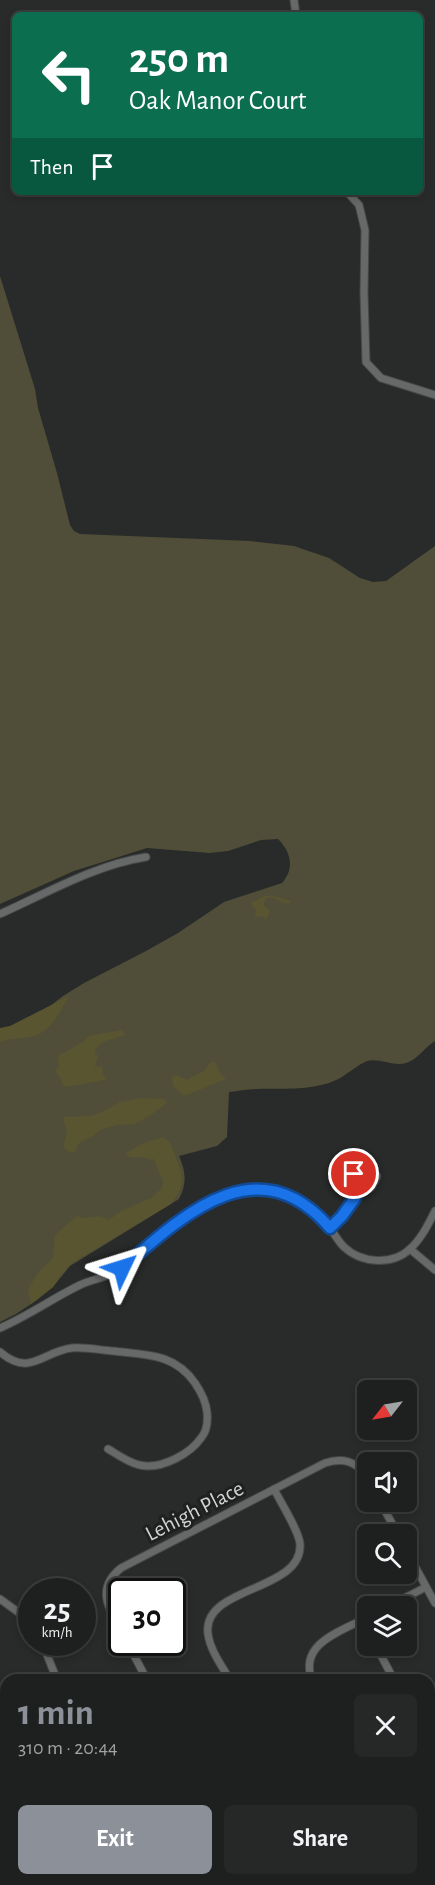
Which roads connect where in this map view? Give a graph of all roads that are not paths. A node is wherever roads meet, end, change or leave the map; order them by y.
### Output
1 (350, 195) edge
2 (435, 395) edge
3 (146, 857) dead end
4 (0, 914) edge
5 (355, 1198) junction
6 (435, 1211) edge
7 (330, 1228) junction
8 (410, 1249) junction
9 (435, 1270) edge
10 (0, 1328) edge
11 (0, 1352) edge
12 (108, 1449) dead end
13 (357, 1466) edge
14 (274, 1489) junction
15 (417, 1570) edge
16 (111, 1578) edge
17 (108, 1585) edge
18 (426, 1587) junction
19 (408, 1596) edge
20 (0, 1599) edge
21 (435, 1603) edge
22 (108, 1604) edge
23 (18, 1612) edge
24 (357, 1623) edge
25 (48, 1656) edge
26 (134, 1656) edge
27 (381, 1656) edge
28 (55, 1674) edge
29 (144, 1674) edge
30 (227, 1674) edge
31 (311, 1674) edge
32 (391, 1674) edge

1 - 2 street
3 - 4 street
5 - 5 street
5 - 7 street
6 - 8 street
7 - 8 street
7 - 10 street
8 - 9 street
11 - 12 street
13 - 14 street, Lehigh Place
14 - 16 street, Lehigh Place
14 - 30 street
15 - 18 street
17 - 22 street, Lehigh Place
18 - 19 street
18 - 21 street
20 - 23 street
24 - 31 street
25 - 28 street
26 - 29 street
27 - 32 street

